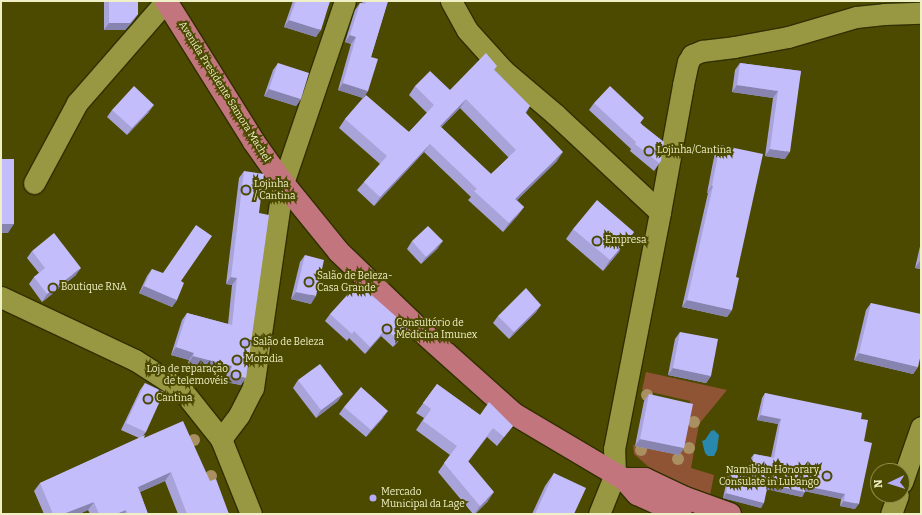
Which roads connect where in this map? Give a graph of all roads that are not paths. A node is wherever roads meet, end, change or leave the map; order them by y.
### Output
1 (166, 1) edge
2 (345, 1) edge
3 (451, 1) edge
4 (921, 13) edge
5 (34, 183) dead end
6 (283, 183) junction
7 (660, 212) junction
8 (1, 297) edge
9 (921, 427) edge
10 (221, 439) junction
11 (909, 463) edge
12 (619, 476) junction
13 (895, 503) edge
14 (252, 514) edge
15 (599, 514) edge
16 (681, 514) edge
17 (730, 514) edge
18 (891, 514) edge

1 - 5 street
1 - 6 main road, Avenida Presidente Samora Machel
2 - 6 street
3 - 7 street
4 - 7 street
6 - 10 street
6 - 12 main road, Avenida Presidente Samora Machel
7 - 12 street
8 - 10 street
9 - 11 street
10 - 14 street
12 - 15 street
12 - 16 main road, Avenida Presidente Samora Machel
12 - 17 main road
13 - 18 street

